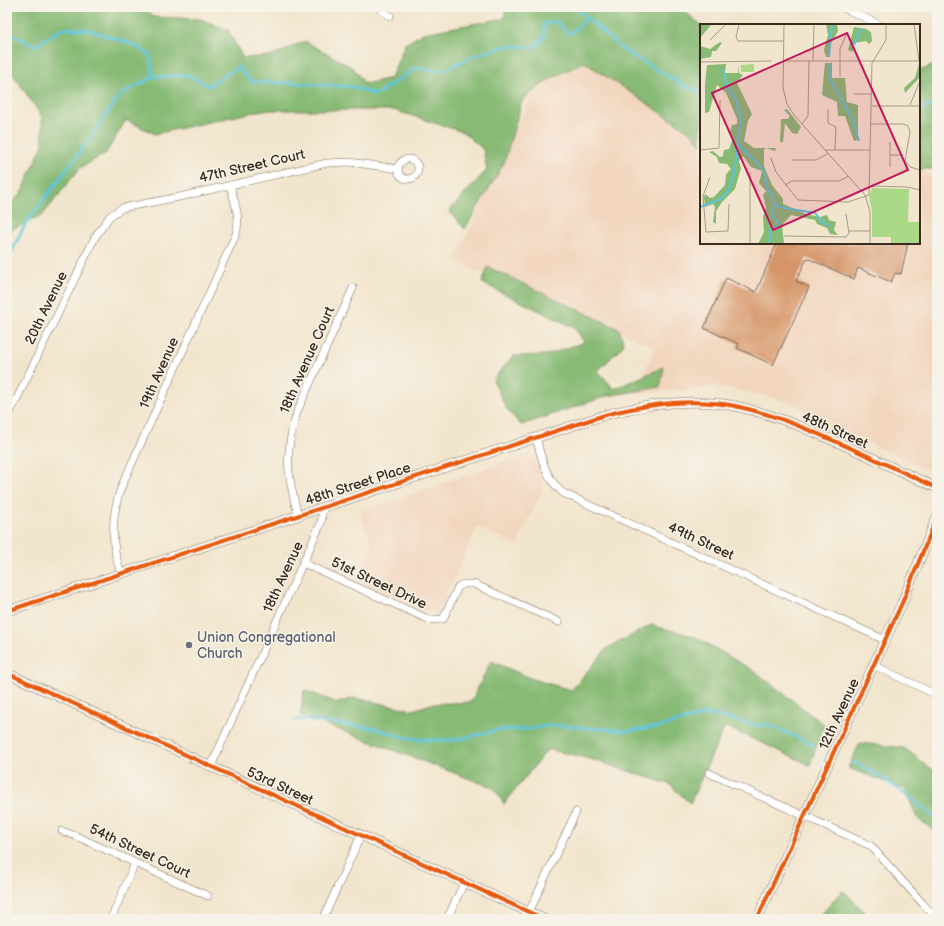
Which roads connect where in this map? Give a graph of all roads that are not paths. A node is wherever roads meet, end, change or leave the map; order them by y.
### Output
1 (377, 7) edge
2 (842, 7) edge
3 (390, 16) dead end
4 (878, 24) edge
5 (399, 169) dead end
6 (230, 185) junction
7 (114, 213) joint
8 (353, 288) dead end
9 (720, 405) joint
10 (7, 419) edge
11 (536, 437) junction
12 (937, 488) edge
13 (323, 507) junction
14 (298, 515) junction
15 (937, 517) edge
16 (304, 563) junction
17 (121, 573) junction
18 (7, 611) edge
19 (559, 622) dead end
20 (885, 640) junction
21 (873, 665) junction
22 (7, 673) edge
23 (937, 695) edge
24 (211, 766) junction
25 (708, 773) dead end
26 (576, 812) dead end
27 (805, 815) junction
28 (62, 831) dead end
29 (361, 835) junction
30 (136, 863) junction
31 (464, 883) junction
32 (208, 896) dead end
33 (529, 912) junction
34 (934, 915) dead end
35 (111, 919) edge
36 (323, 919) edge
37 (447, 919) edge
38 (544, 919) edge
39 (757, 919) edge

1 - 3 street
2 - 4 street
5 - 6 street, 47th Street Court
6 - 7 street, 47th Street Court
6 - 17 street, 19th Avenue
7 - 10 street, 20th Avenue
8 - 14 street, 18th Avenue Court
9 - 11 street, 48th Street Place
9 - 12 street, 48th Street
11 - 13 street, 48th Street Place
11 - 20 street, 49th Street
13 - 14 street, 48th Street Place
13 - 16 street, 18th Avenue
14 - 17 street, 48th Street Place
15 - 20 street, 12th Avenue
16 - 19 street, 51st Street Drive
16 - 24 street, 18th Avenue
17 - 18 street, 48th Street Place
20 - 21 street, 12th Avenue
21 - 23 street
21 - 27 street, 12th Avenue
22 - 24 street, 53rd Street
24 - 29 street, 53rd Street
25 - 27 street
26 - 33 street
27 - 34 street
27 - 39 street, 12th Avenue
28 - 30 street, 54th Street Court
29 - 31 street, 53rd Street
29 - 36 street
30 - 32 street, 54th Street Court
30 - 35 street
31 - 33 street, 53rd Street
31 - 37 street
33 - 38 street, 53rd Street

